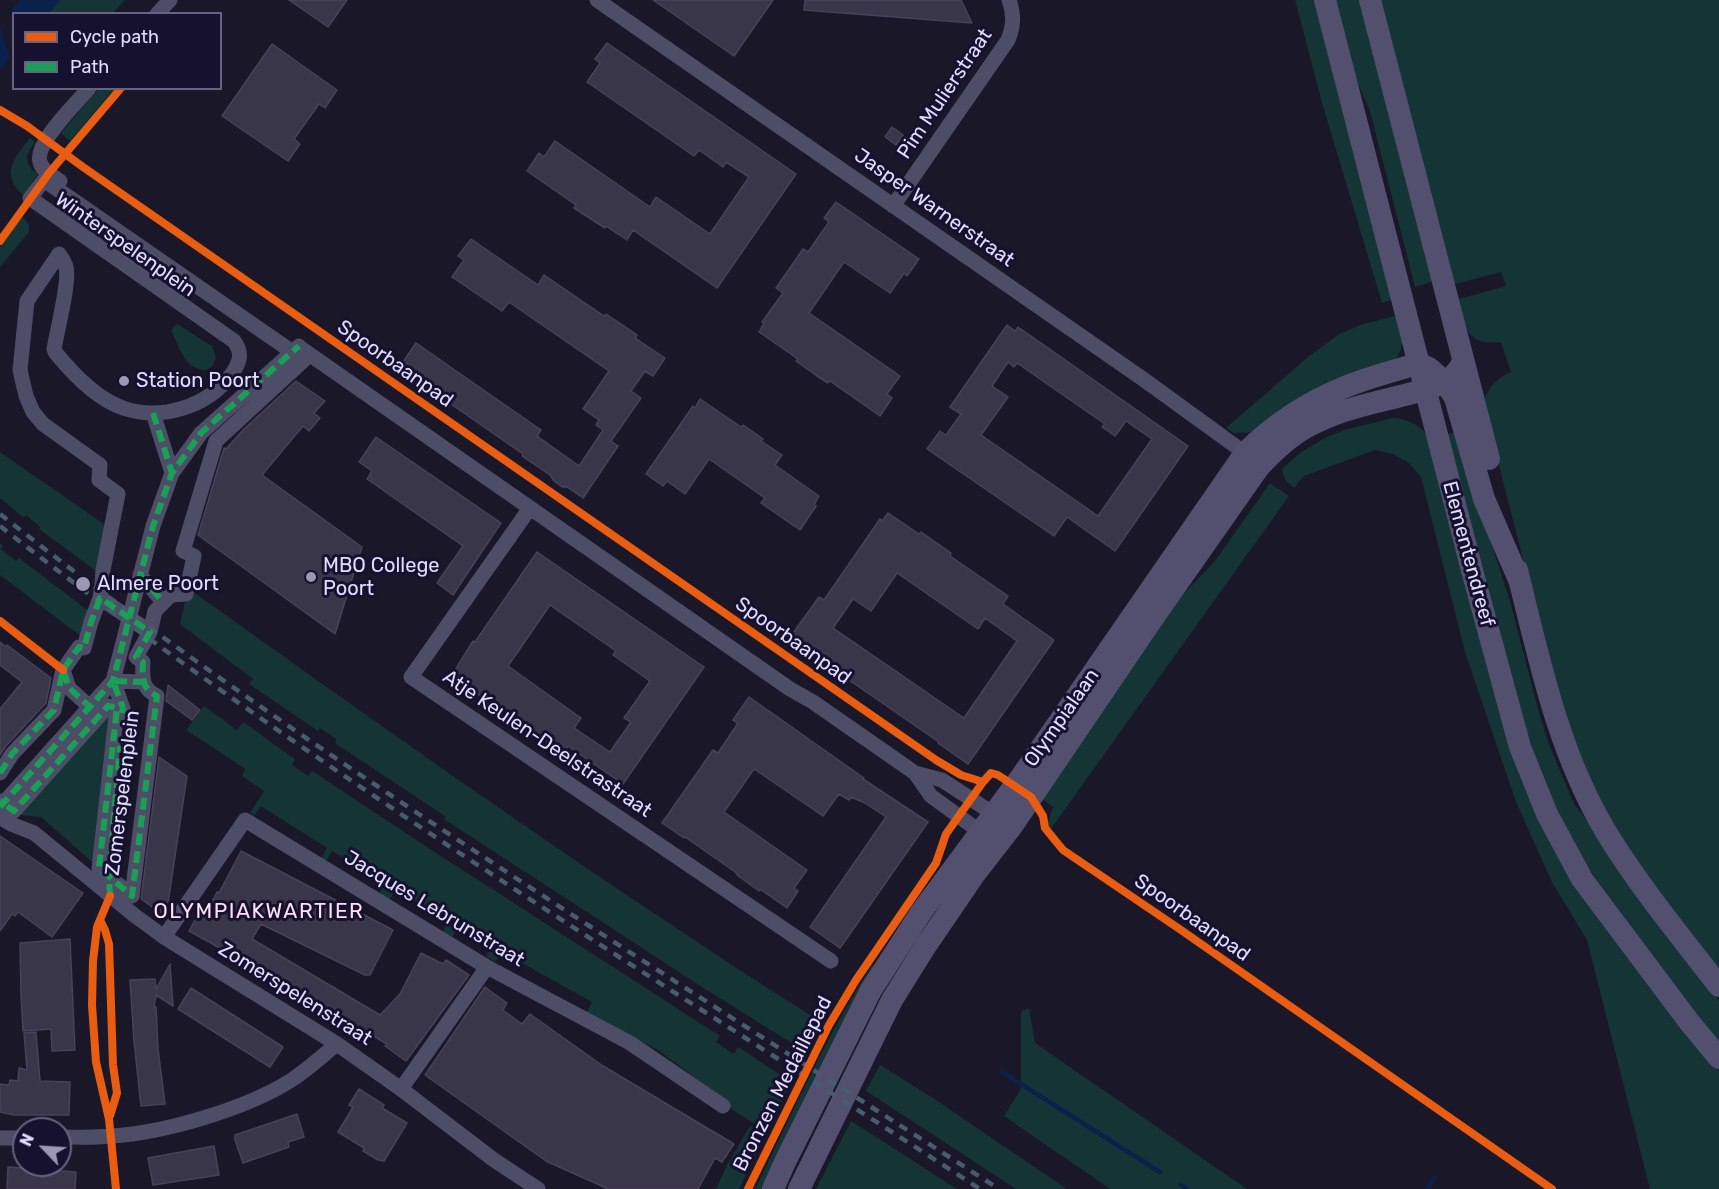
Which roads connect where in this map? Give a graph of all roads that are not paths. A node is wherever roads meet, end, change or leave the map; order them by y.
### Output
1 (170, 0) edge
2 (597, 0) edge
3 (1009, 0) edge
4 (1325, 0) edge
5 (1370, 0) edge
6 (159, 12) edge
7 (87, 90) edge
8 (893, 206) junction
9 (296, 349) junction
10 (1463, 362) junction
11 (1419, 363) junction
12 (1436, 385) junction
13 (153, 413) junction
14 (1252, 460) junction
15 (172, 473) junction
16 (530, 508) junction
17 (140, 575) junction
18 (1520, 582) junction
19 (100, 598) junction
20 (163, 602) junction
21 (129, 618) junction
22 (150, 632) junction
23 (63, 669) junction
24 (114, 681) junction
25 (144, 682) junction
26 (90, 707) junction
27 (0, 772) edge
28 (915, 773) junction
29 (1, 807) edge
30 (996, 829) junction
31 (109, 876) junction
32 (110, 896) junction
33 (164, 937) junction
34 (831, 961) dead end
35 (486, 967) junction
36 (1719, 986) edge
37 (337, 1044) junction
38 (1719, 1058) edge
39 (401, 1089) junction
40 (723, 1106) dead end
41 (72, 1137) edge
42 (538, 1189) edge
43 (773, 1189) edge
44 (799, 1189) edge

1 - 6 street
2 - 8 street, Jasper Warnerstraat
3 - 8 street, Pim Mulierstraat
4 - 11 main road, Elementendreef
5 - 10 main road, Elementendreef
7 - 9 street
8 - 14 street, Jasper Warnerstraat
9 - 13 street, Winterspelenplein
9 - 15 street
9 - 16 street
9 - 20 street
10 - 12 main road
10 - 18 main road, Elementendreef
11 - 12 main road, Elementendreef
11 - 14 main road, Olympialaan
12 - 14 main road, Olympialaan
12 - 18 main road, Elementendreef
12 - 38 main road, Elementendreef
13 - 15 street
13 - 19 street, Winterspelenplein
14 - 30 main road, Olympialaan
15 - 17 street
16 - 28 street
16 - 34 street, Atje Keulen-Deelstrastraat
17 - 20 street
17 - 21 street
18 - 36 main road, Elementendreef
19 - 21 street
19 - 23 street
20 - 22 street
21 - 22 street
21 - 24 street, Zomerspelenplein
22 - 25 street, Zomerspelenplein
23 - 26 street
23 - 27 street
24 - 25 street
24 - 26 street, Zomerspelenplein
24 - 31 street, Zomerspelenplein
25 - 31 street, Zomerspelenplein
26 - 29 street, Zomerspelenplein
28 - 30 street
28 - 30 street
29 - 31 street, Zomerspelenplein
29 - 32 street, Zomerspelenstraat
30 - 43 main road, Olympialaan
30 - 44 main road, Olympialaan
31 - 32 street, Zomerspelenplein
32 - 33 street, Zomerspelenstraat
33 - 35 street, Jacques Lebrunstraat
33 - 37 street, Zomerspelenstraat
35 - 39 street
35 - 40 street, Jacques Lebrunstraat
37 - 39 street, Zomerspelenstraat
37 - 41 street
39 - 42 street, Zomerspelenstraat

